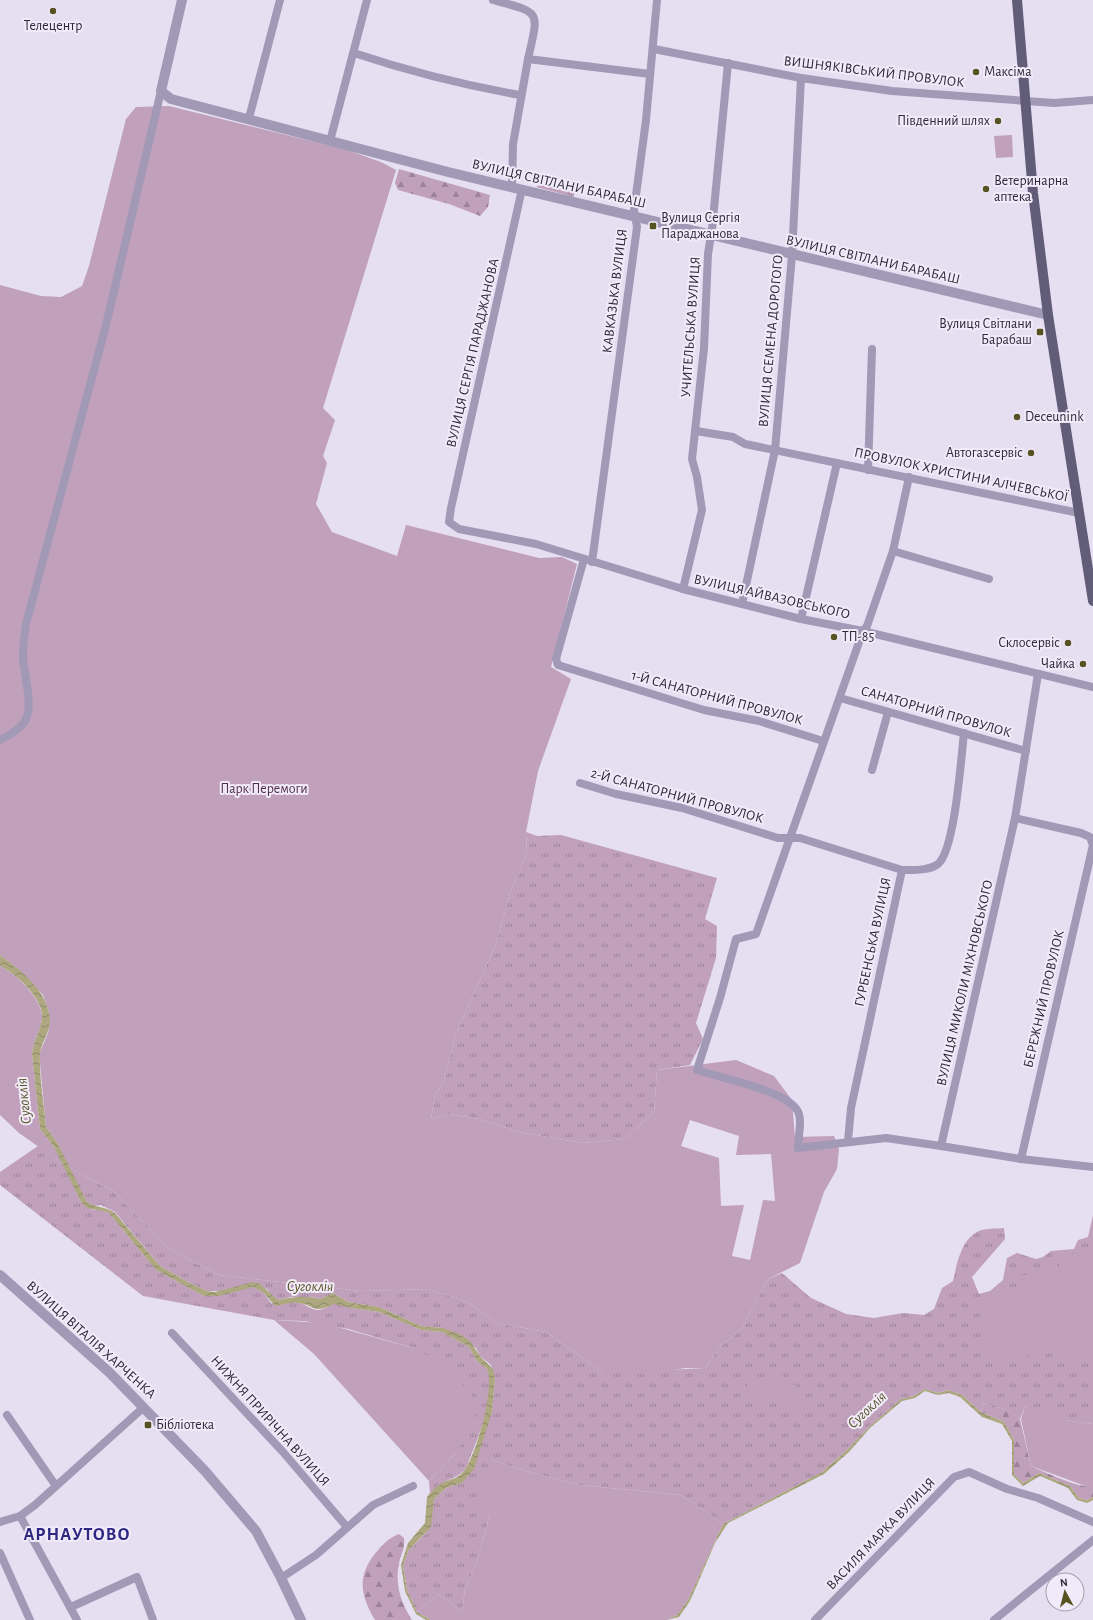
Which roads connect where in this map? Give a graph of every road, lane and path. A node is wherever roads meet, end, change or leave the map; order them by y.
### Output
1 (182, 0) edge
2 (280, 0) edge
3 (367, 0) edge
4 (493, 0) edge
5 (657, 0) edge
6 (1017, 0) edge
7 (654, 49) junction
8 (354, 53) junction
9 (528, 59) junction
10 (728, 63) junction
11 (650, 74) junction
12 (801, 78) junction
13 (161, 91) junction
14 (520, 95) junction
15 (1093, 100) edge
16 (1024, 101) junction
17 (249, 118) junction
18 (330, 141) junction
19 (517, 188) junction
20 (636, 216) junction
21 (711, 234) junction
22 (792, 255) junction
23 (1048, 315) junction
24 (872, 348) dead end
25 (696, 431) junction
26 (775, 450) junction
27 (837, 463) junction
28 (868, 470) junction
29 (909, 477) junction
30 (1079, 513) junction
31 (449, 522) joint
32 (893, 552) junction
33 (588, 561) junction
34 (989, 579) dead end
35 (683, 589) junction
36 (1093, 601) edge
37 (742, 604) junction
38 (801, 619) junction
39 (863, 632) junction
40 (558, 665) joint
41 (1038, 674) junction
42 (1093, 687) edge
43 (840, 698) junction
44 (888, 712) junction
45 (964, 733) junction
46 (0, 740) edge
47 (823, 741) junction
48 (1026, 751) junction
49 (872, 770) dead end
50 (580, 783) dead end
51 (1015, 818) junction
52 (790, 837) junction
53 (902, 870) junction
54 (848, 1142) junction
55 (941, 1146) junction
56 (1021, 1159) junction
57 (1093, 1167) edge
58 (0, 1276) edge
59 (172, 1333) dead end
60 (144, 1407) junction
61 (7, 1415) dead end
62 (56, 1486) junction
63 (412, 1486) dead end
64 (20, 1516) junction
65 (1, 1520) edge
66 (1093, 1522) edge
67 (347, 1527) junction
68 (1093, 1540) edge
69 (0, 1553) edge
70 (281, 1578) junction
71 (71, 1607) junction
72 (30, 1620) edge
73 (77, 1620) edge
74 (153, 1620) edge
75 (301, 1620) edge
76 (815, 1620) edge
77 (994, 1620) edge

1 - 13 street
2 - 17 street
3 - 8 street
4 - 9 street
5 - 7 street, КАВКАЗЬКА ВУЛИЦЯ
6 - 16 main road
7 - 10 street, ВИШНЯКІВСЬКИЙ ПРОВУЛОК
7 - 11 street, КАВКАЗЬКА ВУЛИЦЯ
8 - 14 street
8 - 18 street
9 - 11 street
9 - 14 street, ВУЛИЦЯ СЕРГІЯ ПАРАДЖАНОВА
10 - 12 street, ВИШНЯКІВСЬКИЙ ПРОВУЛОК
10 - 21 street, УЧИТЕЛЬСЬКА ВУЛИЦЯ
11 - 20 street, КАВКАЗЬКА ВУЛИЦЯ
12 - 16 street, ВИШНЯКІВСЬКИЙ ПРОВУЛОК
12 - 22 street, ВУЛИЦЯ СЕМЕНА ДОРОГОГО
13 - 17 street, ВУЛИЦЯ СВІТЛАНИ БАРАБАШ
13 - 46 street
14 - 19 street, ВУЛИЦЯ СЕРГІЯ ПАРАДЖАНОВА
15 - 16 street, ВИШНЯКІВСЬКИЙ ПРОВУЛОК
16 - 23 main road
17 - 18 street, ВУЛИЦЯ СВІТЛАНИ БАРАБАШ
18 - 19 street, ВУЛИЦЯ СВІТЛАНИ БАРАБАШ
19 - 20 street, ВУЛИЦЯ СВІТЛАНИ БАРАБАШ
19 - 31 street, ВУЛИЦЯ СЕРГІЯ ПАРАДЖАНОВА
20 - 21 street, ВУЛИЦЯ СВІТЛАНИ БАРАБАШ
20 - 33 street, КАВКАЗЬКА ВУЛИЦЯ
21 - 22 street, ВУЛИЦЯ СВІТЛАНИ БАРАБАШ
21 - 25 street, УЧИТЕЛЬСЬКА ВУЛИЦЯ
22 - 23 street, ВУЛИЦЯ СВІТЛАНИ БАРАБАШ
22 - 26 street, ВУЛИЦЯ СЕМЕНА ДОРОГОГО
23 - 30 main road
24 - 28 street
25 - 26 street, ПРОВУЛОК ХРИСТИНИ АЛЧЕВСЬКОЇ
25 - 35 street, УЧИТЕЛЬСЬКА ВУЛИЦЯ
26 - 27 street, ПРОВУЛОК ХРИСТИНИ АЛЧЕВСЬКОЇ
26 - 37 street, ВУЛИЦЯ СЕМЕНА ДОРОГОГО
27 - 28 street, ПРОВУЛОК ХРИСТИНИ АЛЧЕВСЬКОЇ
27 - 38 street, ПРОВУЛОК ХРИСТИНИ АЛЧЕВСЬКОЇ
28 - 29 street, ПРОВУЛОК ХРИСТИНИ АЛЧЕВСЬКОЇ
29 - 30 street, ПРОВУЛОК ХРИСТИНИ АЛЧЕВСЬКОЇ
29 - 32 street, САНАТОРНИЙ ПРОВУЛОК
30 - 36 main road
31 - 33 street, ВУЛИЦЯ АЙВАЗОВСЬКОГО
32 - 34 street
32 - 39 street, САНАТОРНИЙ ПРОВУЛОК
33 - 35 street, ВУЛИЦЯ АЙВАЗОВСЬКОГО
33 - 40 street, КАВКАЗЬКА ВУЛИЦЯ
35 - 37 street, ВУЛИЦЯ АЙВАЗОВСЬКОГО
37 - 38 street, ВУЛИЦЯ АЙВАЗОВСЬКОГО
38 - 39 street, ВУЛИЦЯ АЙВАЗОВСЬКОГО
39 - 41 street, ВУЛИЦЯ АЙВАЗОВСЬКОГО
39 - 43 street, САНАТОРНИЙ ПРОВУЛОК
40 - 47 street, 1-Й САНАТОРНИЙ ПРОВУЛОК
41 - 42 street, ВУЛИЦЯ АЙВАЗОВСЬКОГО
41 - 48 street, ВУЛИЦЯ МИКОЛИ МІХНОВСЬКОГО
43 - 44 street, САНАТОРНИЙ ПРОВУЛОК
43 - 47 street, САНАТОРНИЙ ПРОВУЛОК
44 - 45 street, САНАТОРНИЙ ПРОВУЛОК
44 - 49 street
45 - 48 street, САНАТОРНИЙ ПРОВУЛОК
45 - 53 street, ГУРБЕНСЬКА ВУЛИЦЯ
47 - 52 street, САНАТОРНИЙ ПРОВУЛОК
48 - 51 street, ВУЛИЦЯ МИКОЛИ МІХНОВСЬКОГО
50 - 52 street, 2-Й САНАТОРНИЙ ПРОВУЛОК
51 - 55 street, ВУЛИЦЯ МИКОЛИ МІХНОВСЬКОГО
51 - 56 street, БЕРЕЖНИЙ ПРОВУЛОК
52 - 53 street, 2-Й САНАТОРНИЙ ПРОВУЛОК
52 - 54 street, САНАТОРНИЙ ПРОВУЛОК
53 - 54 street, ГУРБЕНСЬКА ВУЛИЦЯ
54 - 55 street
55 - 56 street
56 - 57 street
58 - 60 street, ВУЛИЦЯ ВІТАЛІЯ ХАРЧЕНКА
59 - 67 street, НИЖНЯ ПРИРІЧНА ВУЛИЦЯ
60 - 62 street
60 - 70 street, ВУЛИЦЯ ВІТАЛІЯ ХАРЧЕНКА
61 - 62 street
62 - 64 street
63 - 67 street
64 - 65 street
64 - 71 street
66 - 76 street, ВАСИЛЯ МАРКА ВУЛИЦЯ
67 - 70 street
68 - 77 street
69 - 72 street
70 - 75 street, ВУЛИЦЯ ВІТАЛІЯ ХАРЧЕНКА
71 - 73 street
71 - 74 street

